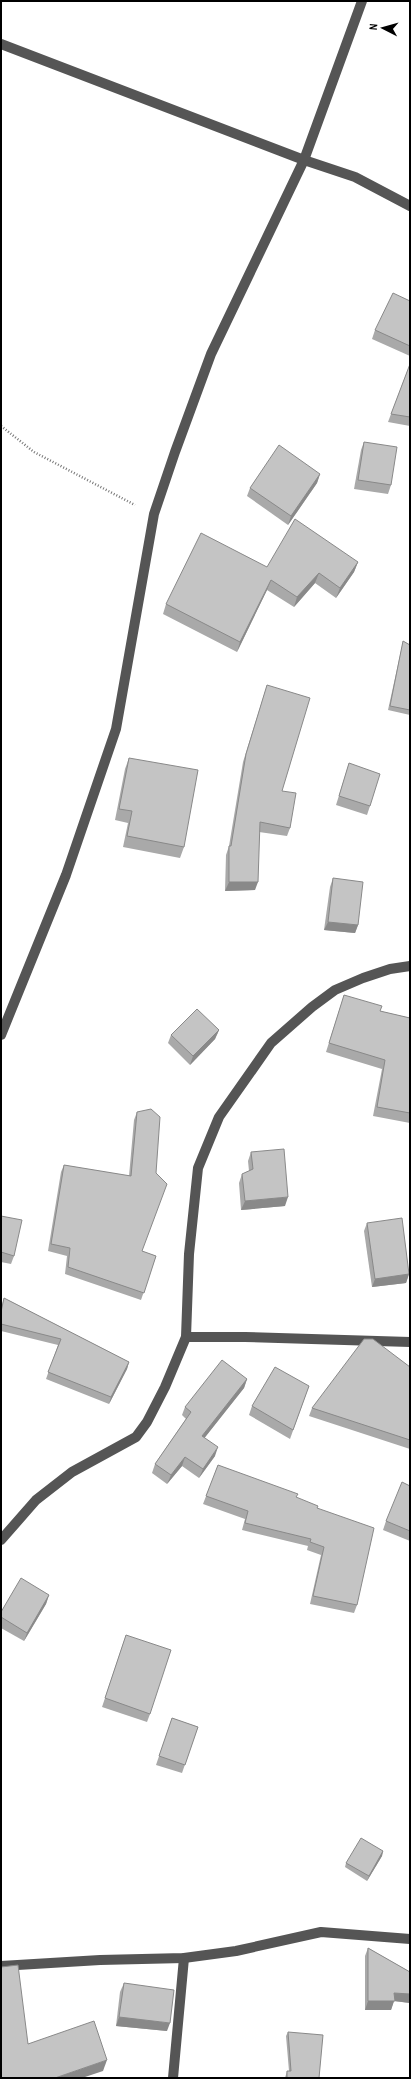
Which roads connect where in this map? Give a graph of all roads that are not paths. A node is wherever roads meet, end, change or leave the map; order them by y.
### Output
1 (362, 1) edge
2 (1, 44) edge
3 (304, 160) junction
4 (410, 206) edge
5 (410, 966) edge
6 (1, 1036) edge
7 (186, 1337) junction
8 (410, 1342) edge
9 (1, 1540) edge
10 (410, 1939) edge
11 (184, 1958) junction
12 (1, 1966) edge
13 (173, 2078) edge

1 - 3 street
2 - 3 street
3 - 4 street
3 - 6 street
5 - 7 street
7 - 8 street
7 - 9 street
10 - 11 street
11 - 12 street
11 - 13 street

